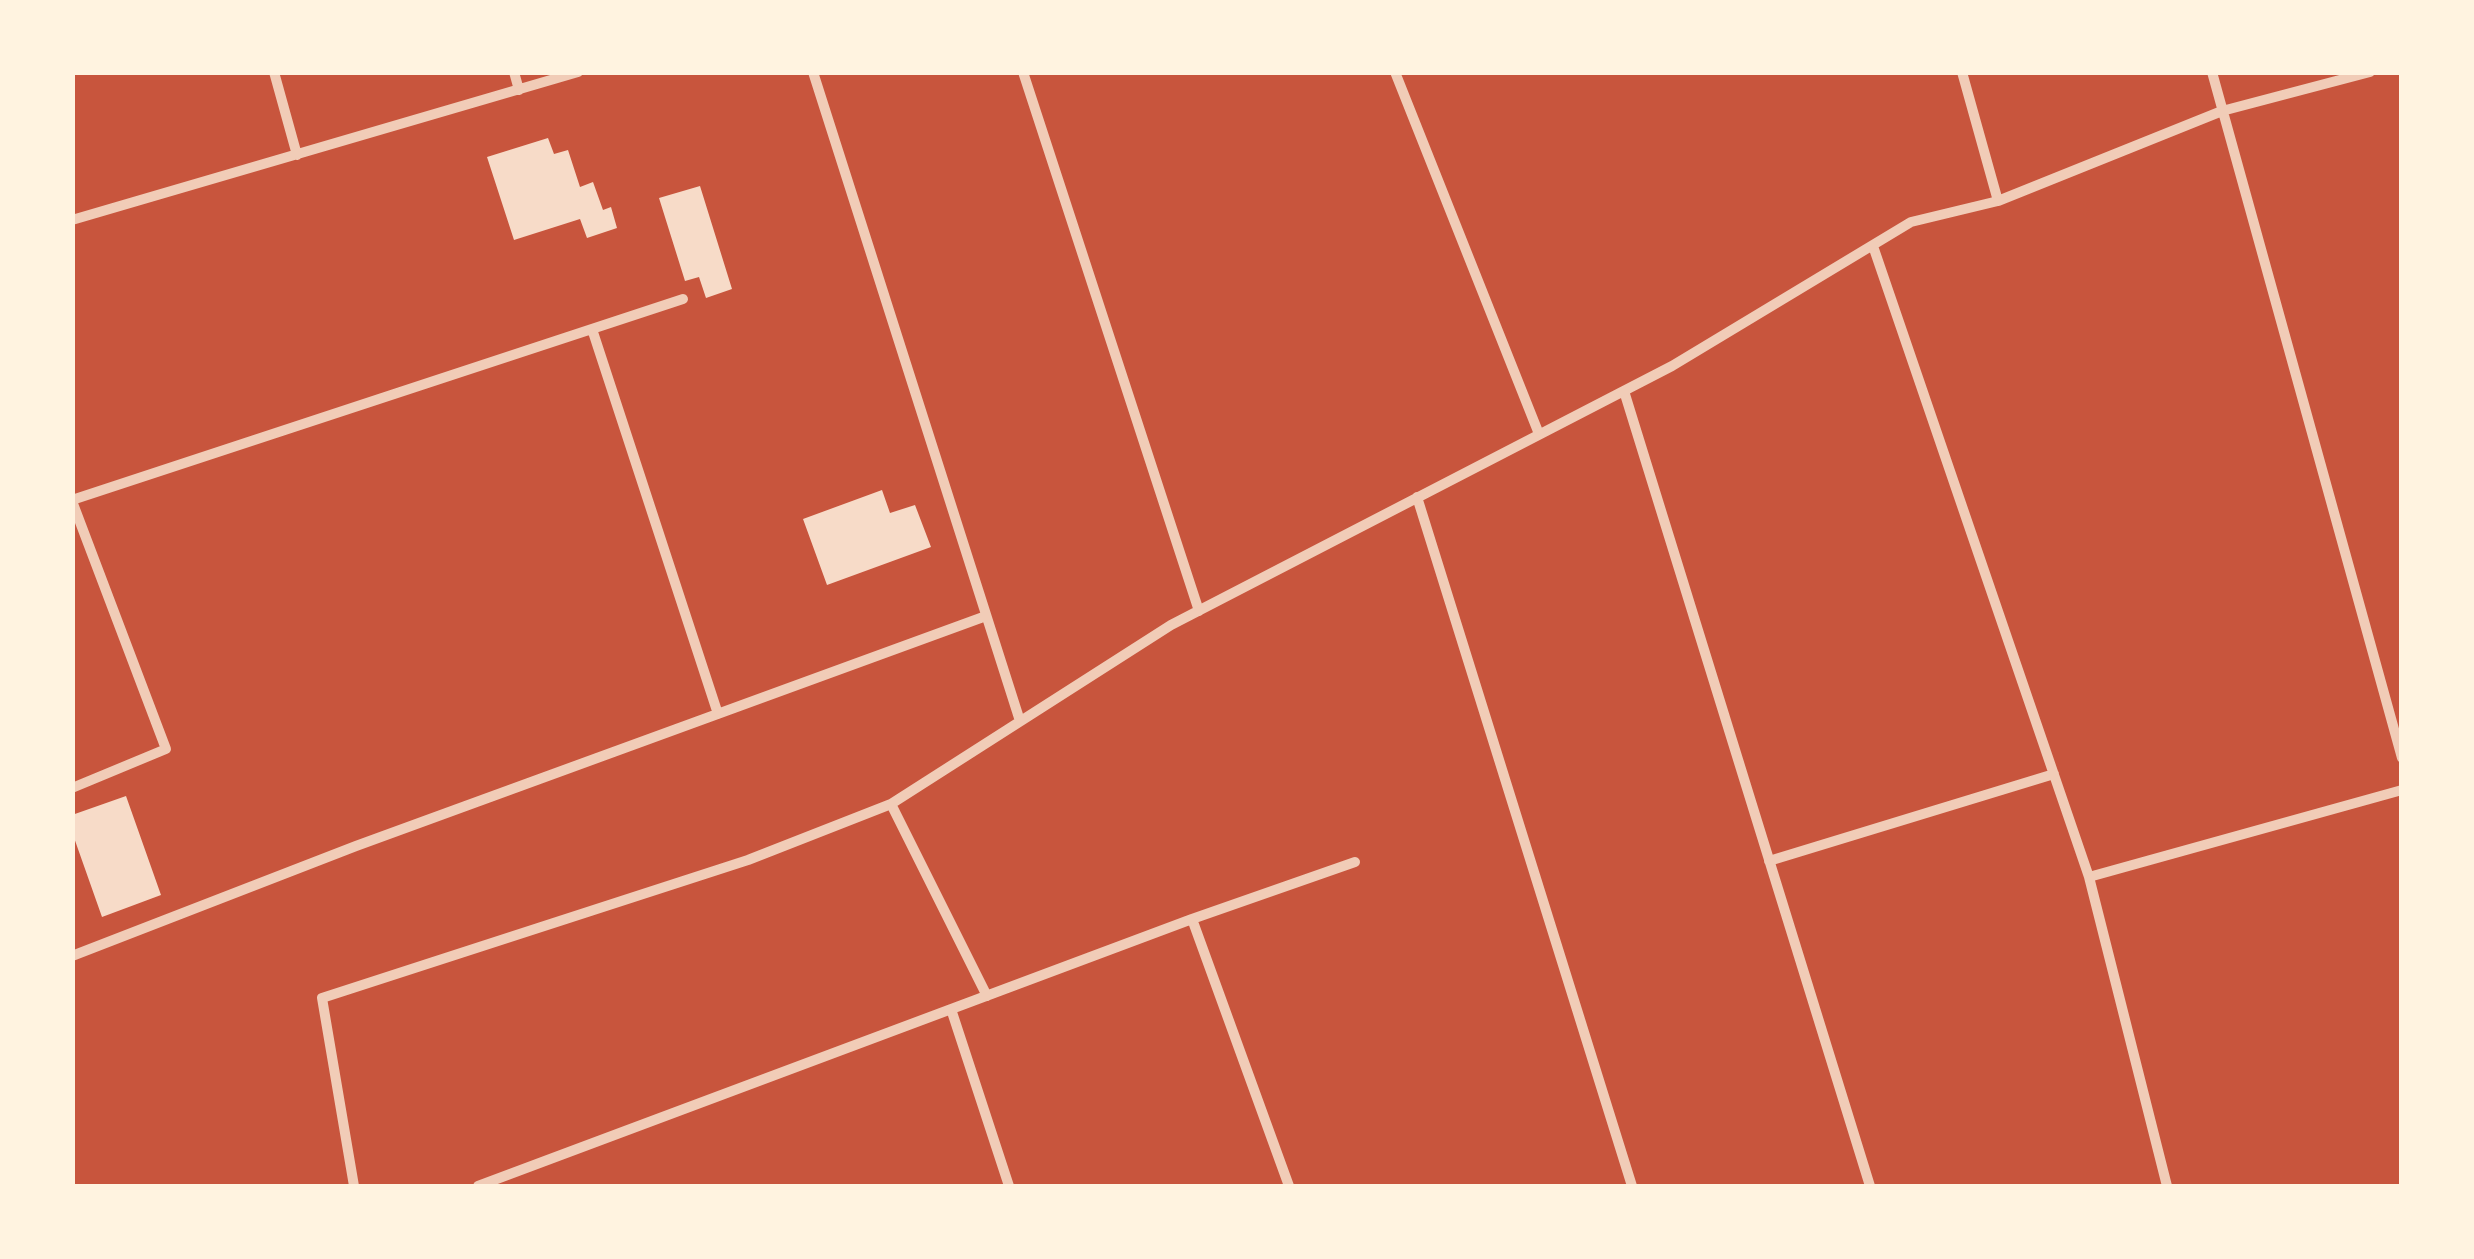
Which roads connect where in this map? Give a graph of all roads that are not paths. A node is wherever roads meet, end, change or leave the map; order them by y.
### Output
1 (274, 72) edge
2 (514, 72) edge
3 (578, 72) edge
4 (813, 72) edge
5 (1024, 72) edge
6 (1395, 72) edge
7 (1962, 72) edge
8 (2212, 72) edge
9 (2370, 72) edge
10 (519, 90) junction
11 (2222, 111) junction
12 (296, 155) junction
13 (1998, 201) junction
14 (72, 220) edge
15 (1872, 246) junction
16 (683, 299) dead end
17 (592, 329) junction
18 (1624, 391) junction
19 (1540, 434) junction
20 (1418, 498) junction
21 (72, 500) edge
22 (1199, 610) junction
23 (986, 616) junction
24 (718, 714) junction
25 (1020, 722) junction
26 (2402, 758) edge
27 (2054, 774) junction
28 (72, 788) edge
29 (2402, 790) edge
30 (891, 804) junction
31 (1769, 860) junction
32 (1355, 862) dead end
33 (2089, 876) junction
34 (1192, 920) junction
35 (72, 956) edge
36 (987, 996) junction
37 (951, 1009) junction
38 (354, 1186) edge
39 (478, 1186) edge
40 (1009, 1186) edge
41 (1288, 1186) edge
42 (1632, 1186) edge
43 (1870, 1186) edge
44 (2167, 1186) edge

1 - 12 street
2 - 10 street
3 - 10 street
4 - 23 street
5 - 22 street
6 - 19 street
7 - 13 street
8 - 11 street
9 - 11 street
10 - 12 street
11 - 13 street
11 - 26 street
12 - 14 street
13 - 15 street
15 - 18 street
15 - 27 street
16 - 17 street
17 - 21 street
17 - 24 street
18 - 19 street
18 - 31 street
19 - 20 street
20 - 22 street
20 - 42 street
21 - 28 street
22 - 25 street
23 - 24 street
23 - 25 street
24 - 35 street
25 - 30 street
27 - 31 street
27 - 33 street
29 - 33 street
30 - 36 street
30 - 38 street
31 - 43 street
32 - 34 street
33 - 44 street
34 - 36 street
34 - 41 street
36 - 37 street
37 - 39 street
37 - 40 street

